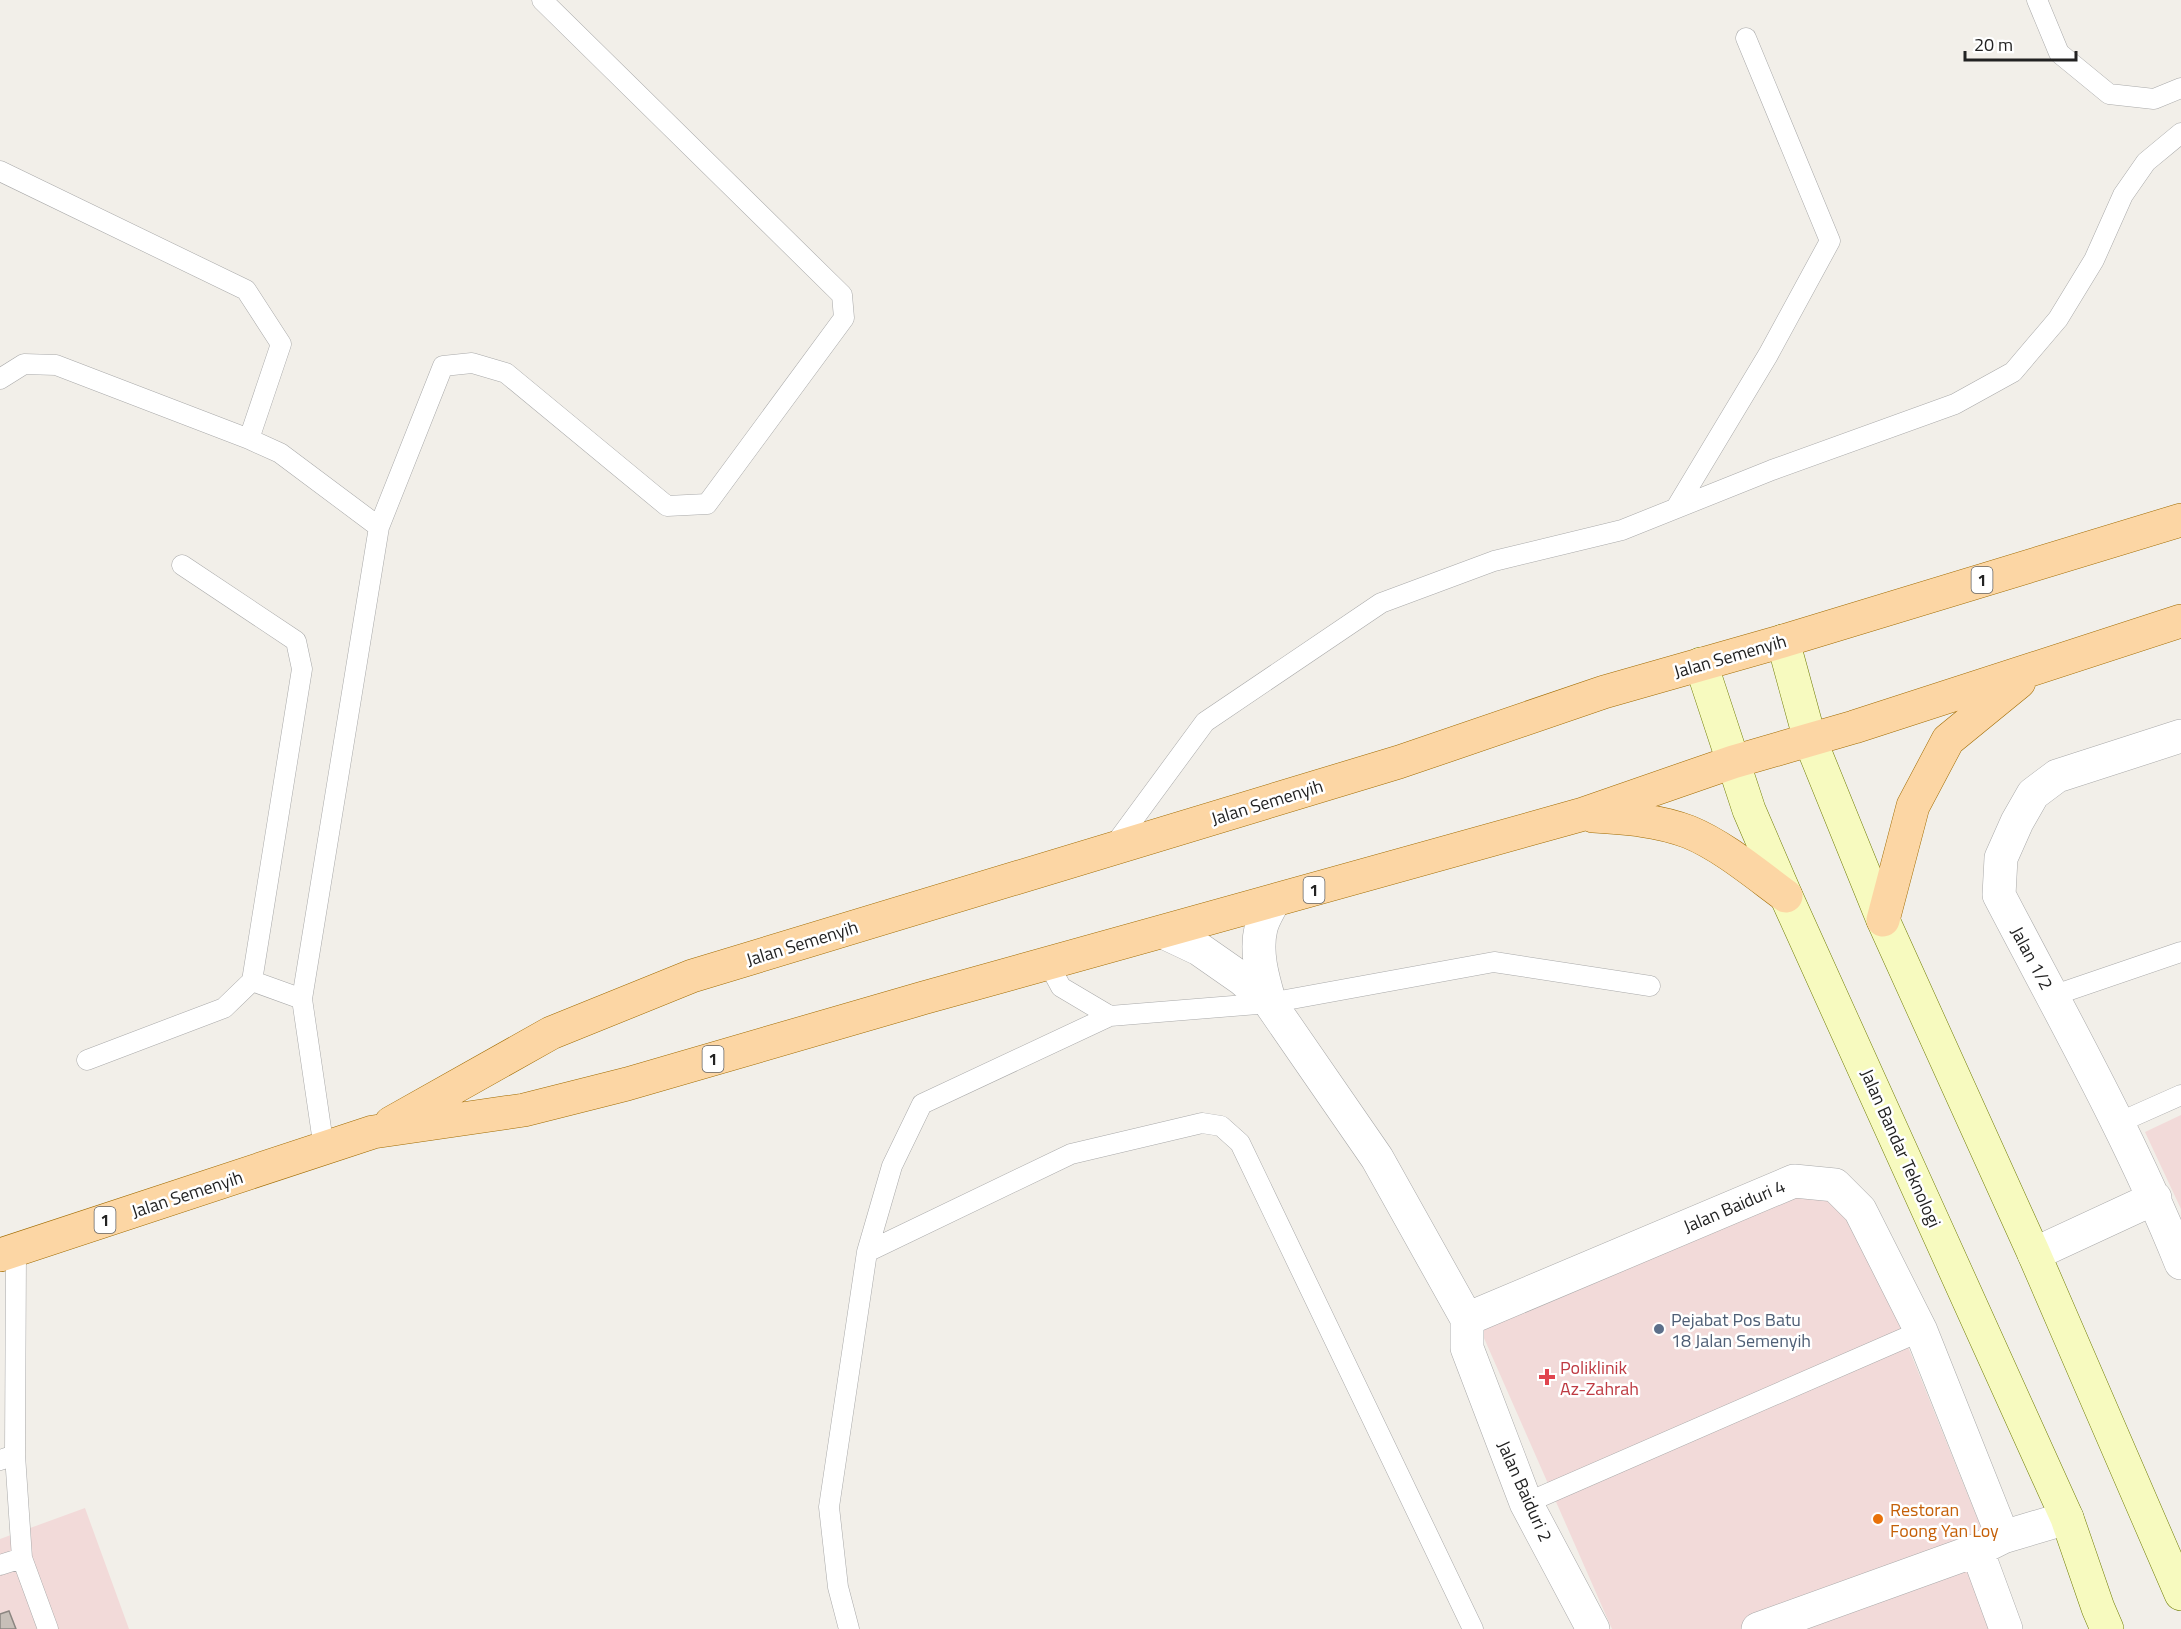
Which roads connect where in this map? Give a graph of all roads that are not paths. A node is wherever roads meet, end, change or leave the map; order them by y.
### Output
1 (542, 0) edge
2 (2037, 0) edge
3 (1746, 38) dead end
4 (2181, 88) edge
5 (2181, 134) edge
6 (0, 171) edge
7 (0, 379) edge
8 (249, 439) junction
9 (1676, 508) junction
10 (2181, 520) edge
11 (379, 527) junction
12 (182, 565) dead end
13 (2181, 621) edge
14 (1783, 641) junction
15 (1701, 664) junction
16 (2034, 670) junction
17 (2181, 736) edge
18 (1810, 740) junction
19 (1733, 762) junction
20 (1580, 814) junction
21 (1111, 849) junction
22 (1786, 896) junction
23 (1273, 902) junction
24 (1883, 920) junction
25 (1163, 932) junction
26 (2181, 952) edge
27 (1048, 963) junction
28 (252, 981) junction
29 (1650, 986) dead end
30 (2052, 996) junction
31 (302, 999) junction
32 (1270, 1003) junction
33 (1110, 1016) junction
34 (87, 1060) dead end
35 (2181, 1095) edge
36 (2118, 1123) junction
37 (373, 1132) junction
38 (324, 1149) junction
39 (2155, 1198) junction
40 (8, 1252) edge
41 (867, 1252) junction
42 (2034, 1254) junction
43 (2181, 1263) edge
44 (1920, 1330) junction
45 (1467, 1334) junction
46 (7, 1457) edge
47 (1526, 1503) junction
48 (2067, 1518) junction
49 (1990, 1544) junction
50 (22, 1558) junction
51 (0, 1565) edge
52 (2181, 1593) edge
53 (1799, 1622) edge
54 (48, 1629) edge
55 (849, 1629) edge
56 (1473, 1629) edge
57 (1593, 1629) edge
58 (1758, 1629) edge
59 (2006, 1629) edge
60 (2107, 1629) edge

1 - 11 lane
2 - 4 lane
3 - 9 lane
5 - 9 lane
6 - 8 lane
7 - 8 lane
8 - 11 lane
9 - 21 lane
10 - 14 main road, Jalan Semenyih / 1
11 - 31 lane
12 - 28 lane
13 - 16 main road, Jalan Semenyih / 1
14 - 15 main road, Jalan Semenyih / 1
14 - 18 street
15 - 19 street, Jalan Bandar Teknologi
15 - 21 main road, Jalan Semenyih / 1
16 - 18 main road, Jalan Semenyih / 1
16 - 24 main road
17 - 30 street, Jalan 1/2
18 - 19 main road, Jalan Semenyih / 1
18 - 24 street
19 - 20 main road, Jalan Semenyih / 1
19 - 22 street, Jalan Bandar Teknologi
20 - 22 main road
20 - 23 main road, Jalan Semenyih / 1
21 - 37 main road, Jalan Semenyih / 1
22 - 48 street, Jalan Bandar Teknologi
23 - 25 main road, Jalan Semenyih / 1
23 - 32 street
24 - 42 street
25 - 27 main road, Jalan Semenyih / 1
25 - 32 street
26 - 30 lane
27 - 33 lane
27 - 37 main road, Jalan Semenyih / 1
28 - 31 lane
28 - 34 lane
29 - 32 lane
30 - 36 street, Jalan 1/2
31 - 38 lane
32 - 33 lane
32 - 45 street, Jalan Baiduri 2
33 - 41 lane
35 - 36 lane
36 - 39 street, Jalan 1/2
37 - 38 main road, Jalan Semenyih / 1
38 - 40 main road, Jalan Semenyih / 1
39 - 42 street
39 - 43 street, Jalan 1/2
40 - 46 lane
41 - 55 lane
41 - 56 lane
42 - 52 street
44 - 45 street, Jalan Baiduri 4
44 - 47 lane
44 - 49 street, Jalan Baiduri 4
45 - 47 street, Jalan Baiduri 2
46 - 50 lane
47 - 57 street, Jalan Baiduri 2
48 - 49 street
48 - 60 street, Jalan Bandar Teknologi
49 - 53 street
49 - 59 street, Jalan Baiduri 4
50 - 51 lane
50 - 54 lane
53 - 58 street

